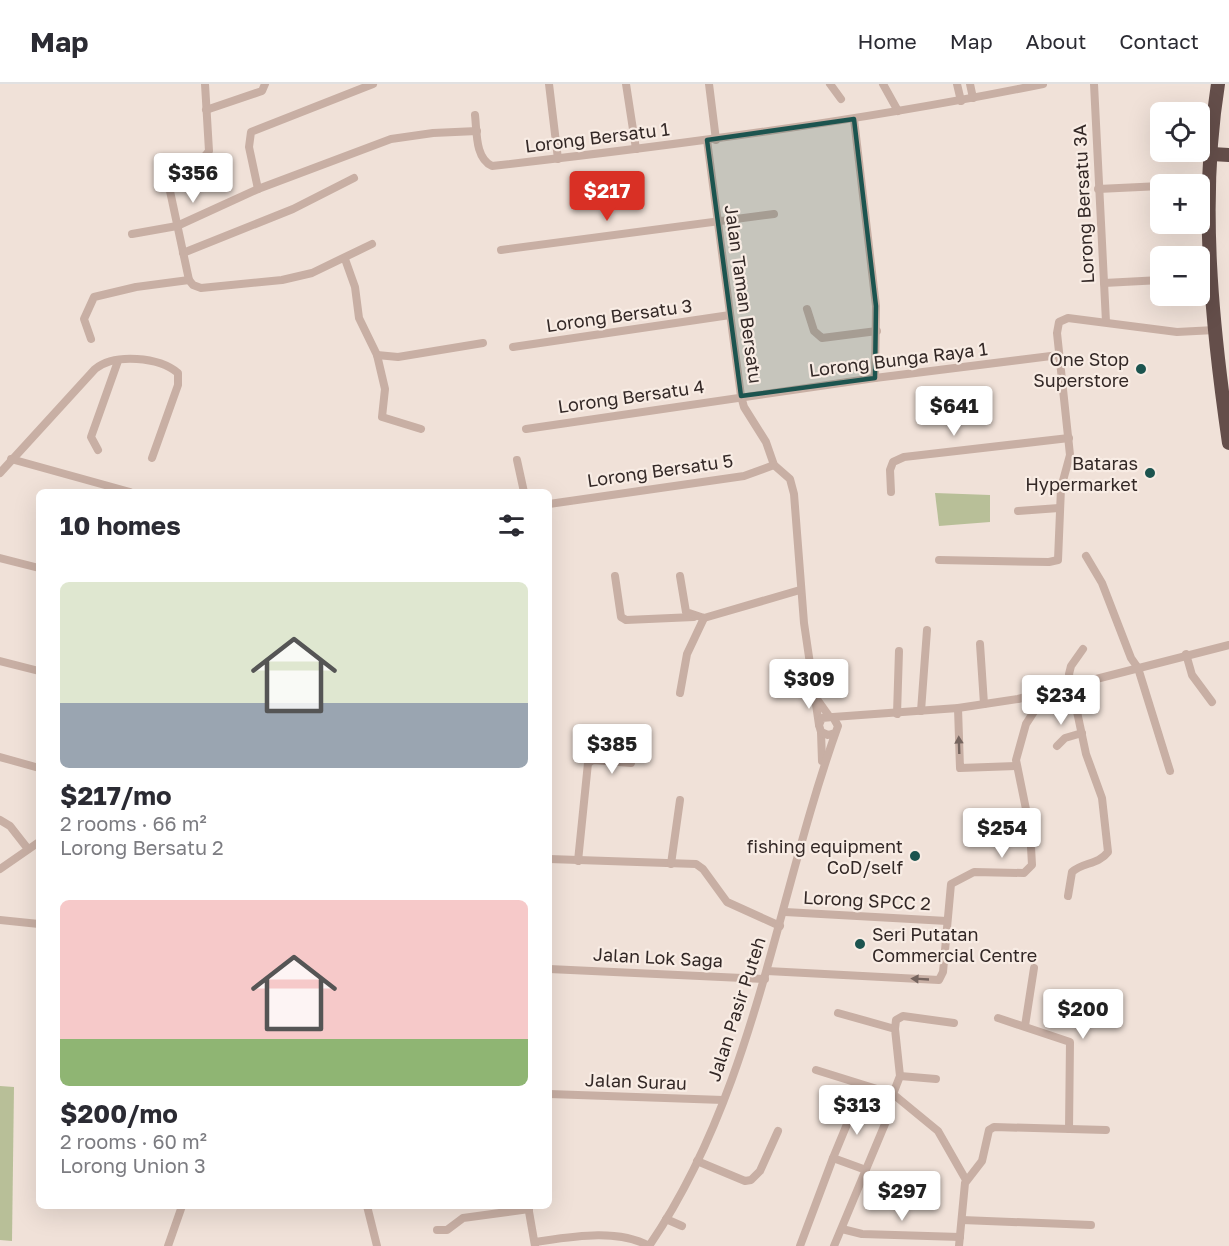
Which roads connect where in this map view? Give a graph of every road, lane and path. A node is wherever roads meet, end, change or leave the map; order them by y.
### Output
1 (205, 84) edge
2 (265, 84) edge
3 (373, 84) edge
4 (549, 84) edge
5 (626, 84) edge
6 (709, 84) edge
7 (830, 84) edge
8 (883, 84) edge
9 (957, 84) edge
10 (970, 84) edge
11 (1043, 84) edge
12 (1094, 84) edge
13 (1216, 88) edge
14 (973, 98) junction
15 (841, 99) dead end
16 (962, 101) junction
17 (206, 110) junction
18 (898, 111) junction
19 (475, 115) dead end
20 (854, 119) junction
21 (477, 131) junction
22 (711, 140) junction
23 (636, 149) junction
24 (1212, 154) junction
25 (1229, 155) edge
26 (558, 159) junction
27 (354, 178) dead end
28 (1150, 187) edge
29 (258, 189) junction
30 (1098, 189) junction
31 (774, 214) dead end
32 (717, 220) junction
33 (177, 226) junction
34 (132, 234) dead end
35 (372, 244) dead end
36 (501, 250) dead end
37 (183, 253) junction
38 (345, 259) junction
39 (189, 280) junction
40 (1150, 281) edge
41 (1104, 283) junction
42 (807, 309) dead end
43 (730, 315) junction
44 (1106, 322) junction
45 (1215, 330) junction
46 (877, 331) junction
47 (91, 339) dead end
48 (483, 343) dead end
49 (513, 347) dead end
50 (377, 355) junction
51 (1059, 356) junction
52 (118, 361) junction
53 (875, 378) junction
54 (741, 396) junction
55 (421, 429) dead end
56 (526, 429) dead end
57 (1069, 438) junction
58 (1229, 443) edge
59 (98, 450) dead end
60 (152, 458) dead end
61 (11, 459) junction
62 (517, 460) dead end
63 (774, 465) junction
64 (0, 473) edge
65 (119, 489) edge
66 (523, 489) edge
67 (891, 492) dead end
68 (552, 504) edge
69 (1059, 508) junction
70 (1018, 510) dead end
71 (1086, 556) dead end
72 (0, 558) edge
73 (939, 560) dead end
74 (36, 567) edge
75 (615, 576) dead end
76 (680, 576) dead end
77 (800, 590) junction
78 (694, 617) junction
79 (704, 618) junction
80 (927, 630) dead end
81 (980, 644) dead end
82 (1229, 645) edge
83 (1083, 649) dead end
84 (899, 651) dead end
85 (1186, 654) junction
86 (0, 661) edge
87 (1138, 668) junction
88 (36, 669) edge
89 (1072, 686) junction
90 (811, 690) junction
91 (681, 693) dead end
92 (1046, 693) junction
93 (1018, 699) junction
94 (1212, 702) dead end
95 (984, 704) junction
96 (958, 708) junction
97 (921, 711) junction
98 (897, 714) junction
99 (831, 716) junction
100 (872, 716) junction
101 (1030, 717) junction
102 (820, 728) junction
103 (836, 731) junction
104 (1082, 733) junction
105 (1057, 746) dead end
106 (0, 757) edge
107 (632, 763) dead end
108 (1016, 766) junction
109 (36, 767) edge
110 (821, 770) junction
111 (1170, 771) dead end
112 (680, 800) dead end
113 (0, 820) edge
114 (36, 844) edge
115 (28, 849) junction
116 (552, 859) edge
117 (578, 861) junction
118 (671, 864) junction
119 (0, 869) edge
120 (1068, 896) dead end
121 (785, 912) junction
122 (0, 920) edge
123 (947, 921) junction
124 (36, 924) edge
125 (780, 926) junction
126 (1034, 968) dead end
127 (552, 969) edge
128 (766, 975) junction
129 (838, 1013) dead end
130 (999, 1018) dead end
131 (954, 1023) dead end
132 (1025, 1026) junction
133 (895, 1029) junction
134 (816, 1070) dead end
135 (900, 1076) junction
136 (936, 1079) dead end
137 (893, 1094) junction
138 (552, 1095) edge
139 (723, 1100) junction
140 (1069, 1129) junction
141 (1106, 1130) dead end
142 (778, 1131) dead end
143 (833, 1158) junction
144 (697, 1161) junction
145 (866, 1170) junction
146 (966, 1180) junction
147 (181, 1209) edge
148 (368, 1209) edge
149 (516, 1209) edge
150 (529, 1209) edge
151 (666, 1219) junction
152 (962, 1220) junction
153 (1091, 1225) dead end
154 (682, 1226) dead end
155 (842, 1229) junction
156 (437, 1230) dead end
157 (960, 1241) edge
158 (535, 1244) edge
159 (168, 1246) edge
160 (377, 1246) edge
161 (649, 1246) edge
162 (800, 1246) edge
163 (834, 1246) edge

1 - 17 street
2 - 17 street
3 - 29 street
4 - 26 street
5 - 23 street
6 - 22 street, Jalan Taman Bersatu
7 - 15 street
8 - 18 street
9 - 16 street
10 - 14 street
11 - 14 street, Lorong Bersatu 1
12 - 30 street, Lorong Bersatu 3A
13 - 24 highway
14 - 16 street, Lorong Bersatu 1
16 - 18 street, Lorong Bersatu 1
17 - 33 street
18 - 20 street, Lorong Bersatu 1
19 - 21 street
20 - 22 street, Lorong Bersatu 1
20 - 46 street
21 - 26 street, Lorong Bersatu 1
21 - 29 street
22 - 23 street, Lorong Bersatu 1
22 - 32 street, Jalan Taman Bersatu
23 - 26 street, Lorong Bersatu 1
24 - 25 highway
24 - 45 highway
27 - 37 street
28 - 30 street
29 - 33 street
30 - 41 street, Lorong Bersatu 3A
31 - 32 street
32 - 36 street
32 - 43 street, Jalan Taman Bersatu
33 - 34 street
33 - 37 street
35 - 38 street
37 - 39 street
38 - 39 street
38 - 50 street
39 - 47 street
40 - 41 street
41 - 44 street, Lorong Bersatu 3A
42 - 46 street
43 - 49 street, Lorong Bersatu 3
43 - 54 street, Jalan Taman Bersatu
44 - 45 street
44 - 51 street
45 - 58 highway
46 - 53 street
48 - 50 street
50 - 55 street
51 - 53 street, Lorong Bunga Raya 1
51 - 57 street
52 - 59 street
52 - 60 street
52 - 61 street
53 - 54 street, Lorong Bunga Raya 1
54 - 56 street, Lorong Bersatu 4
54 - 63 street, Jalan Taman Bersatu
57 - 67 street
57 - 69 street
61 - 64 street
61 - 65 street
62 - 66 street
63 - 68 street, Lorong Bersatu 5
63 - 77 street, Jalan Taman Bersatu
69 - 70 street
69 - 73 street
71 - 87 street
72 - 74 street
75 - 78 street
76 - 78 street
77 - 79 street
77 - 90 street, Jalan Taman Bersatu
78 - 79 street
79 - 91 street
80 - 97 street
81 - 95 street
82 - 85 street
83 - 89 street
84 - 98 street
85 - 87 street
85 - 94 street
86 - 88 street
87 - 89 street
87 - 111 street
89 - 92 street
89 - 104 street
90 - 99 street, Jalan Taman Bersatu
90 - 102 street, Jalan Taman Bersatu
92 - 93 street
92 - 101 street
93 - 95 street
93 - 101 street
95 - 96 street
96 - 97 street
108 -> 96 street
97 - 98 street
98 - 100 street
99 - 100 street
99 - 102 street
99 - 103 street
100 - 103 street
101 - 108 street
102 - 103 street
102 - 110 street, Jalan Pasir Puteh
103 - 110 street, Jalan Pasir Puteh
104 - 105 street
104 - 120 street
106 - 109 street
107 - 117 street
108 - 123 street
110 - 121 street, Jalan Pasir Puteh
112 - 118 street
113 - 115 street
114 - 115 street
115 - 119 street
116 - 117 street
117 - 118 street
118 - 125 street
121 - 123 street, Lorong SPCC 2
121 - 125 street, Jalan Pasir Puteh
122 - 124 street
123 -> 128 street, Jalan Lok Saga
125 - 128 street, Jalan Pasir Puteh
126 - 132 street
127 - 128 street, Jalan Lok Saga
128 - 139 street, Jalan Pasir Puteh
129 - 133 street
130 - 132 street
131 - 133 street
132 - 140 street
133 - 135 street
134 - 137 street
135 - 136 street
135 - 137 street
137 - 146 street
138 - 139 street, Jalan Surau
139 - 144 street, Jalan Pasir Puteh
140 - 141 street
140 - 146 street
142 - 144 street
143 - 145 street
143 - 145 street
143 - 162 street
144 - 151 street, Jalan Pasir Puteh
145 - 155 street
146 - 152 street
147 - 159 street
148 - 160 street
149 - 156 street
150 - 158 street
151 - 154 street
151 - 161 street, Jalan Pasir Puteh
152 - 153 street
152 - 157 street
155 - 157 street
155 - 163 street
158 - 161 street

